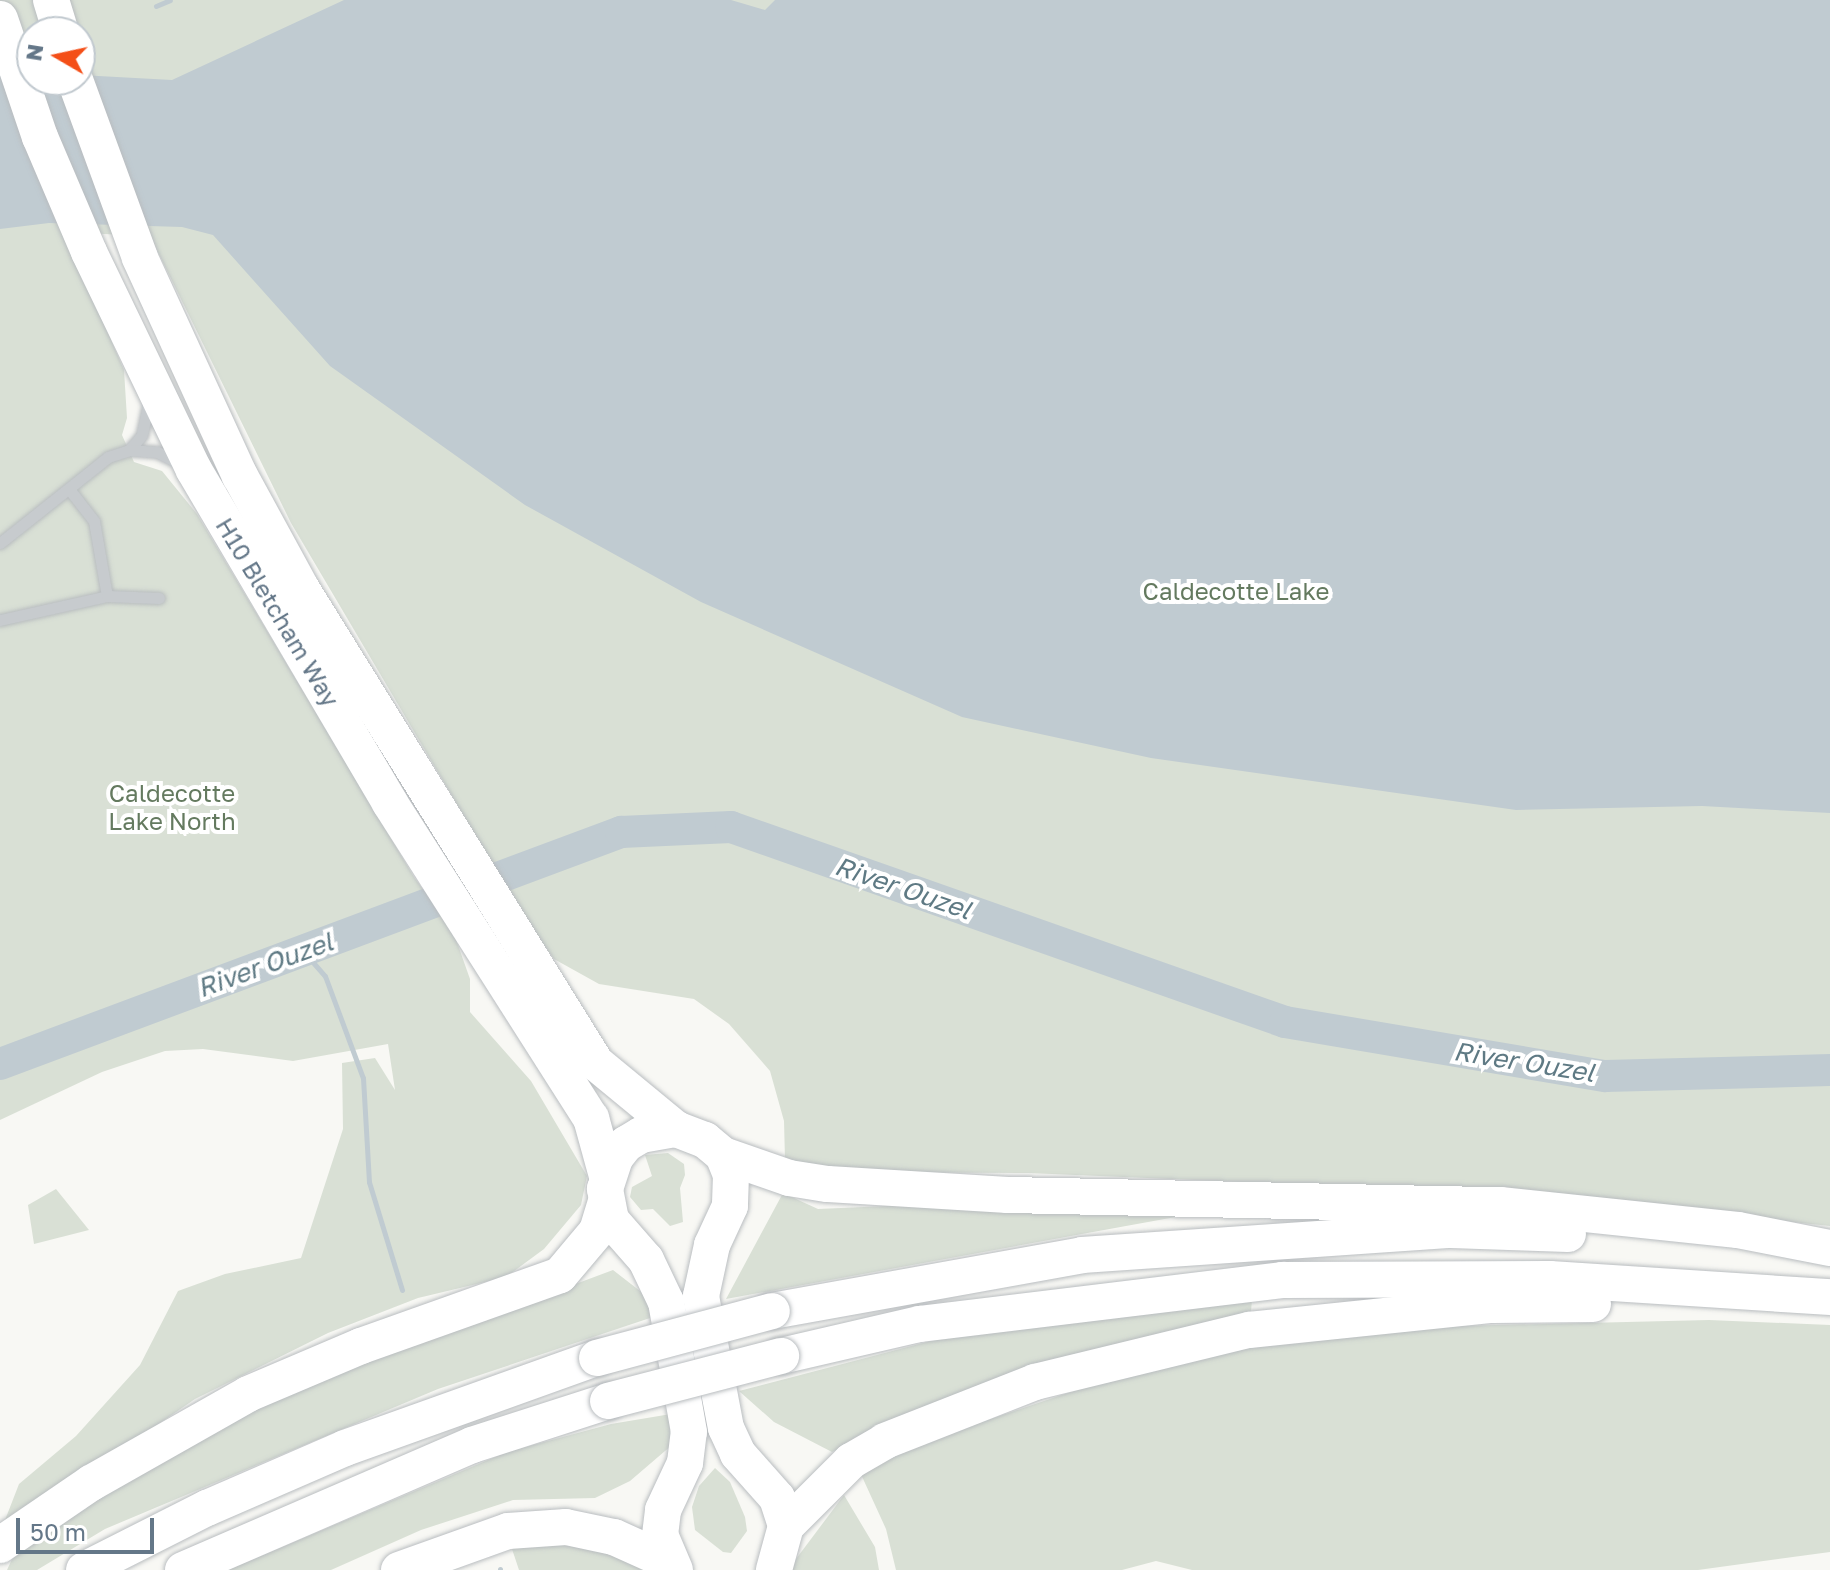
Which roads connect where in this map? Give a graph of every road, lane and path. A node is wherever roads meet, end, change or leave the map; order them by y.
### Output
1 (2, 25) edge
2 (81, 96) edge
3 (151, 382) junction
4 (129, 450) junction
5 (194, 470) junction
6 (69, 489) junction
7 (0, 543) edge
8 (107, 596) junction
9 (159, 598) dead end
10 (0, 620) edge
11 (426, 826) junction
12 (496, 938) junction
13 (676, 1129) junction
14 (723, 1155) junction
15 (606, 1189) junction
16 (1830, 1250) edge
17 (1729, 1290) junction
18 (1830, 1297) edge
19 (786, 1526) junction
20 (0, 1545) edge
21 (671, 1565) edge
22 (84, 1570) edge
23 (183, 1570) edge
24 (399, 1570) edge
25 (774, 1570) edge

1 - 3 highway, H10 Bletcham Way
2 - 11 highway, H10 Bletcham Way
3 - 4 lane
3 - 5 highway, H10 Bletcham Way
4 - 5 lane
4 - 6 lane
5 - 11 highway, H10 Bletcham Way
6 - 7 lane
6 - 8 lane
8 - 9 lane
8 - 10 lane
11 - 12 highway, H10 Bletcham Way
12 - 13 highway, H10 Bletcham Way
12 - 15 highway, H10 Bletcham Way
13 - 14 highway, H10 Bletcham Way
13 - 15 highway
14 - 16 highway, H10 Bletcham Way
14 - 19 highway
15 - 20 highway
15 - 21 highway, H10 Bletcham Way
16 - 22 highway, bridge
17 - 18 highway
17 - 19 highway
17 - 23 highway, bridge
19 - 25 highway
21 - 24 highway

